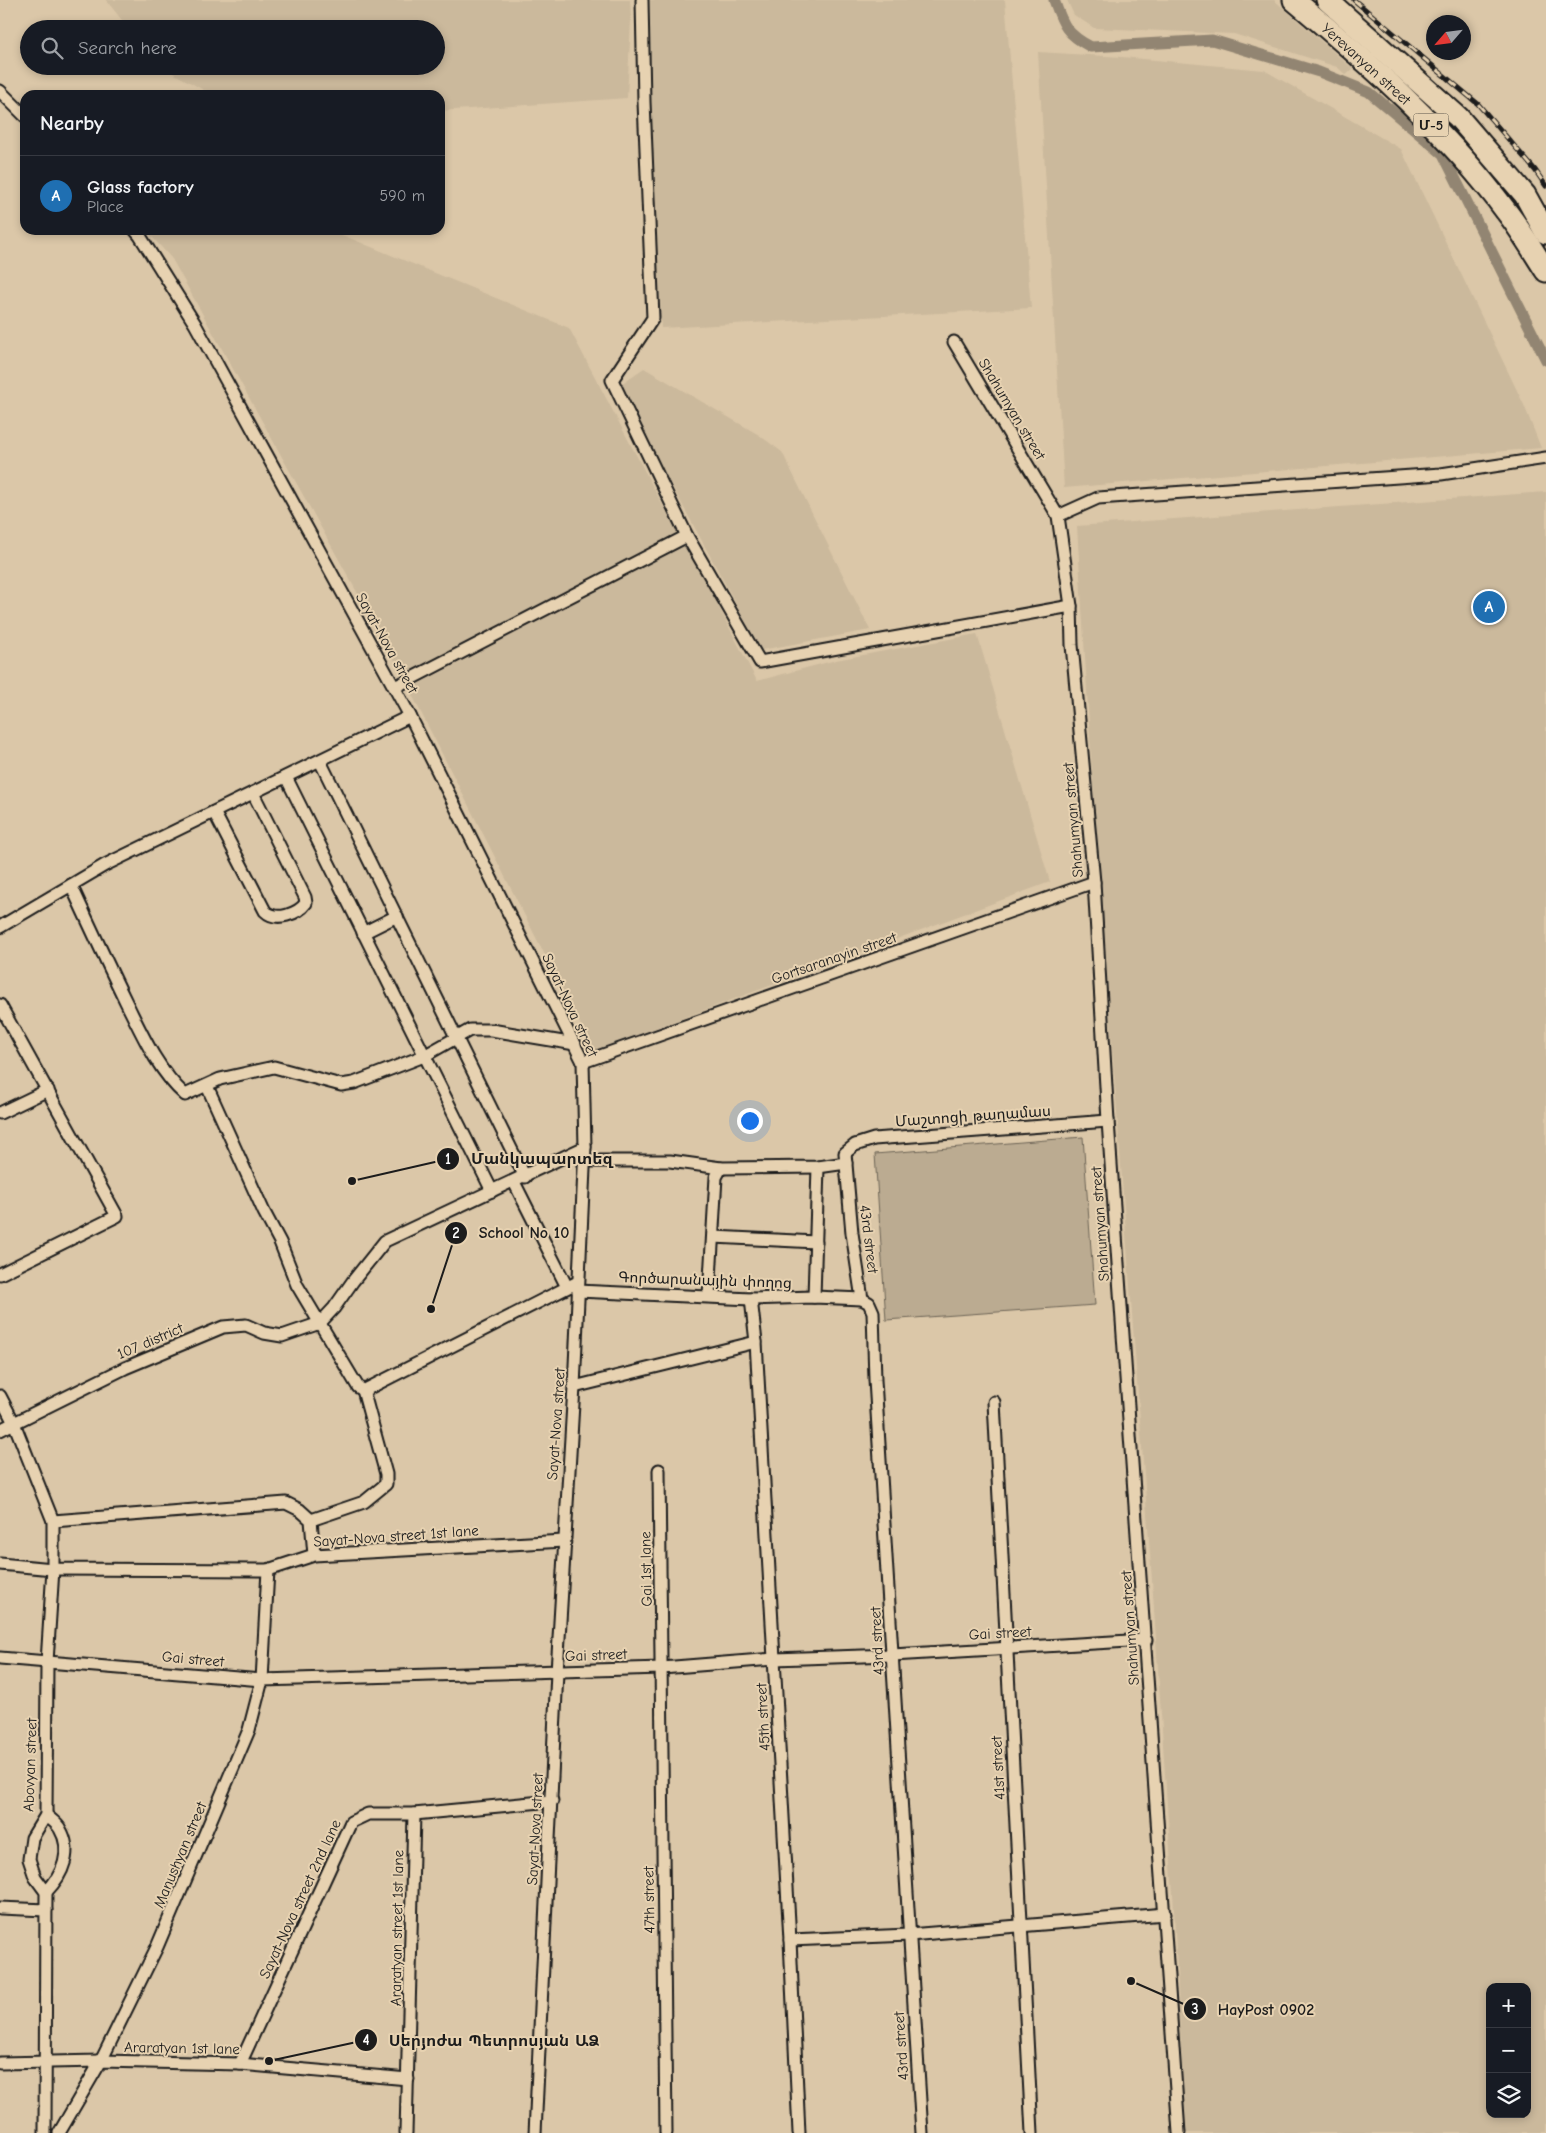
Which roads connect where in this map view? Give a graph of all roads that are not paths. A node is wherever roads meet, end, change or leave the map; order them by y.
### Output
1 (642, 0) edge
2 (1294, 0) edge
3 (1327, 0) edge
4 (0, 91) edge
5 (20, 111) edge
6 (1546, 233) edge
7 (139, 235) edge
8 (1546, 271) edge
9 (954, 342) dead end
10 (1546, 458) edge
11 (1058, 516) junction
12 (687, 536) junction
13 (1071, 606) junction
14 (394, 688) junction
15 (410, 716) junction
16 (320, 761) junction
17 (286, 777) junction
18 (253, 793) junction
19 (214, 812) junction
20 (1094, 882) junction
21 (70, 885) junction
22 (397, 916) junction
23 (0, 927) edge
24 (363, 933) junction
25 (0, 1005) edge
26 (457, 1036) junction
27 (575, 1044) junction
28 (424, 1056) junction
29 (584, 1062) junction
30 (208, 1086) junction
31 (48, 1090) junction
32 (0, 1113) edge
33 (1108, 1121) junction
34 (585, 1147) junction
35 (845, 1158) junction
36 (584, 1161) junction
37 (818, 1167) junction
38 (721, 1168) junction
39 (519, 1179) junction
40 (492, 1191) junction
41 (713, 1237) junction
42 (816, 1242) junction
43 (0, 1274) edge
44 (574, 1287) junction
45 (709, 1296) junction
46 (814, 1297) junction
47 (862, 1299) junction
48 (751, 1300) junction
49 (320, 1323) junction
50 (756, 1342) junction
51 (574, 1387) junction
52 (362, 1390) junction
53 (0, 1396) edge
54 (994, 1402) dead end
55 (14, 1423) junction
56 (0, 1430) edge
57 (659, 1470) dead end
58 (311, 1520) junction
59 (53, 1521) junction
60 (564, 1541) junction
61 (314, 1555) junction
62 (0, 1564) edge
63 (53, 1569) junction
64 (268, 1570) junction
65 (1146, 1640) junction
66 (1006, 1648) junction
67 (892, 1655) junction
68 (0, 1658) edge
69 (774, 1659) junction
70 (47, 1662) junction
71 (662, 1668) junction
72 (557, 1672) junction
73 (262, 1680) junction
74 (552, 1801) junction
75 (414, 1814) junction
76 (46, 1815) junction
77 (46, 1892) junction
78 (0, 1908) edge
79 (46, 1910) junction
80 (1165, 1914) junction
81 (1023, 1926) junction
82 (909, 1934) junction
83 (790, 1940) junction
84 (101, 2061) junction
85 (44, 2062) junction
86 (0, 2063) edge
87 (240, 2064) junction
88 (408, 2078) junction
89 (44, 2133) edge
90 (59, 2133) edge
91 (406, 2133) edge
92 (535, 2133) edge
93 (666, 2133) edge
94 (798, 2133) edge
95 (922, 2133) edge
96 (1032, 2133) edge
97 (1179, 2133) edge

1 - 12 street
2 - 8 highway, Yerevanyan street / Մ-5
3 - 6 highway, Yerevanyan street / Մ-5
4 - 5 street
7 - 14 street, Sayat-Nova street
9 - 11 street, Shahumyan street
10 - 11 street
11 - 13 street, Shahumyan street
12 - 13 street
12 - 14 street
13 - 20 street, Shahumyan street
14 - 15 street, Sayat-Nova street
15 - 16 street
15 - 27 street, Sayat-Nova street
16 - 17 street
16 - 22 street
17 - 18 street
17 - 24 street
18 - 19 street
18 - 19 street
19 - 21 street
20 - 29 street, Gortsaranayin street
20 - 33 street, Shahumyan street
21 - 23 street
21 - 30 street
22 - 24 street
22 - 26 street
24 - 28 street
25 - 31 street
26 - 27 street
26 - 28 street
26 - 39 street
27 - 29 street, Sayat-Nova street
28 - 30 street
28 - 40 street
29 - 34 street, Sayat-Nova street
30 - 49 street
31 - 32 street
31 - 43 street
33 - 35 street, Մաշտոցի թաղամաս
33 - 65 street, Shahumyan street
34 - 36 street, Sayat-Nova street
34 - 39 street
35 - 37 street
35 - 47 street, 43rd street
36 - 38 street
36 - 44 street, Sayat-Nova street
37 - 38 street
37 - 42 street
38 - 41 street
39 - 40 street
39 - 44 street
40 - 49 street
41 - 42 street
41 - 45 street
42 - 46 street
44 - 45 street, Գործարանային փողոց
44 - 51 street, Sayat-Nova street
44 - 52 street
45 - 48 street, Գործարանային փողոց
46 - 47 street, Գործարանային փողոց
46 - 48 street, Գործարանային փողոց
47 - 67 street, 43rd street
48 - 50 street, 45th street
49 - 52 street
49 - 55 street, 107 district
50 - 51 street
50 - 69 street, 45th street
51 - 60 street, Sayat-Nova street
52 - 58 street
53 - 55 street
54 - 66 street, 41st street
55 - 56 street, 107 district
55 - 59 street
57 - 71 street, Gai 1st lane
58 - 59 street
58 - 61 street
59 - 63 street, Abovyan street
60 - 61 street, Sayat-Nova street 1st lane
60 - 72 street, Sayat-Nova street
61 - 64 street, Sayat-Nova street 1st lane
62 - 63 street
63 - 64 street, Sayat-Nova street 1st lane
63 - 70 street, Abovyan street
64 - 73 street, Manushyan street
65 - 66 street, Gai street
65 - 80 street, Shahumyan street
66 - 67 street, Gai street
66 - 81 street, 41st street
67 - 69 street, Gai street
67 - 82 street, 43rd street
68 - 70 street
69 - 71 street, Gai street
69 - 83 street, 45th street
70 - 73 street, Gai street
70 - 76 street, Abovyan street
71 - 72 street, Gai street
71 - 93 street, 47th street
72 - 73 street, Gai street
72 - 74 street, Sayat-Nova street
73 - 84 street, Manushyan street
74 - 75 street, Sayat-Nova street 2nd lane
74 - 92 street, Sayat-Nova street
75 - 87 street, Sayat-Nova street 2nd lane
75 - 88 street, Araratyan street 1st lane
76 - 77 street, Abovyan street
76 - 77 street
77 - 79 street
78 - 79 street
79 - 85 street
80 - 81 street
80 - 97 street, Shahumyan street
81 - 82 street
81 - 96 street, 41st street
82 - 83 street
82 - 95 street, 43rd street
83 - 94 street, 45th street
84 - 85 street, Araratyan 1st lane
84 - 87 street, Araratyan 1st lane
84 - 90 street, Manushyan street
85 - 86 street, Araratyan 1st lane
85 - 89 street
87 - 88 street, Araratyan 1st lane
88 - 91 street, Araratyan street 1st lane

